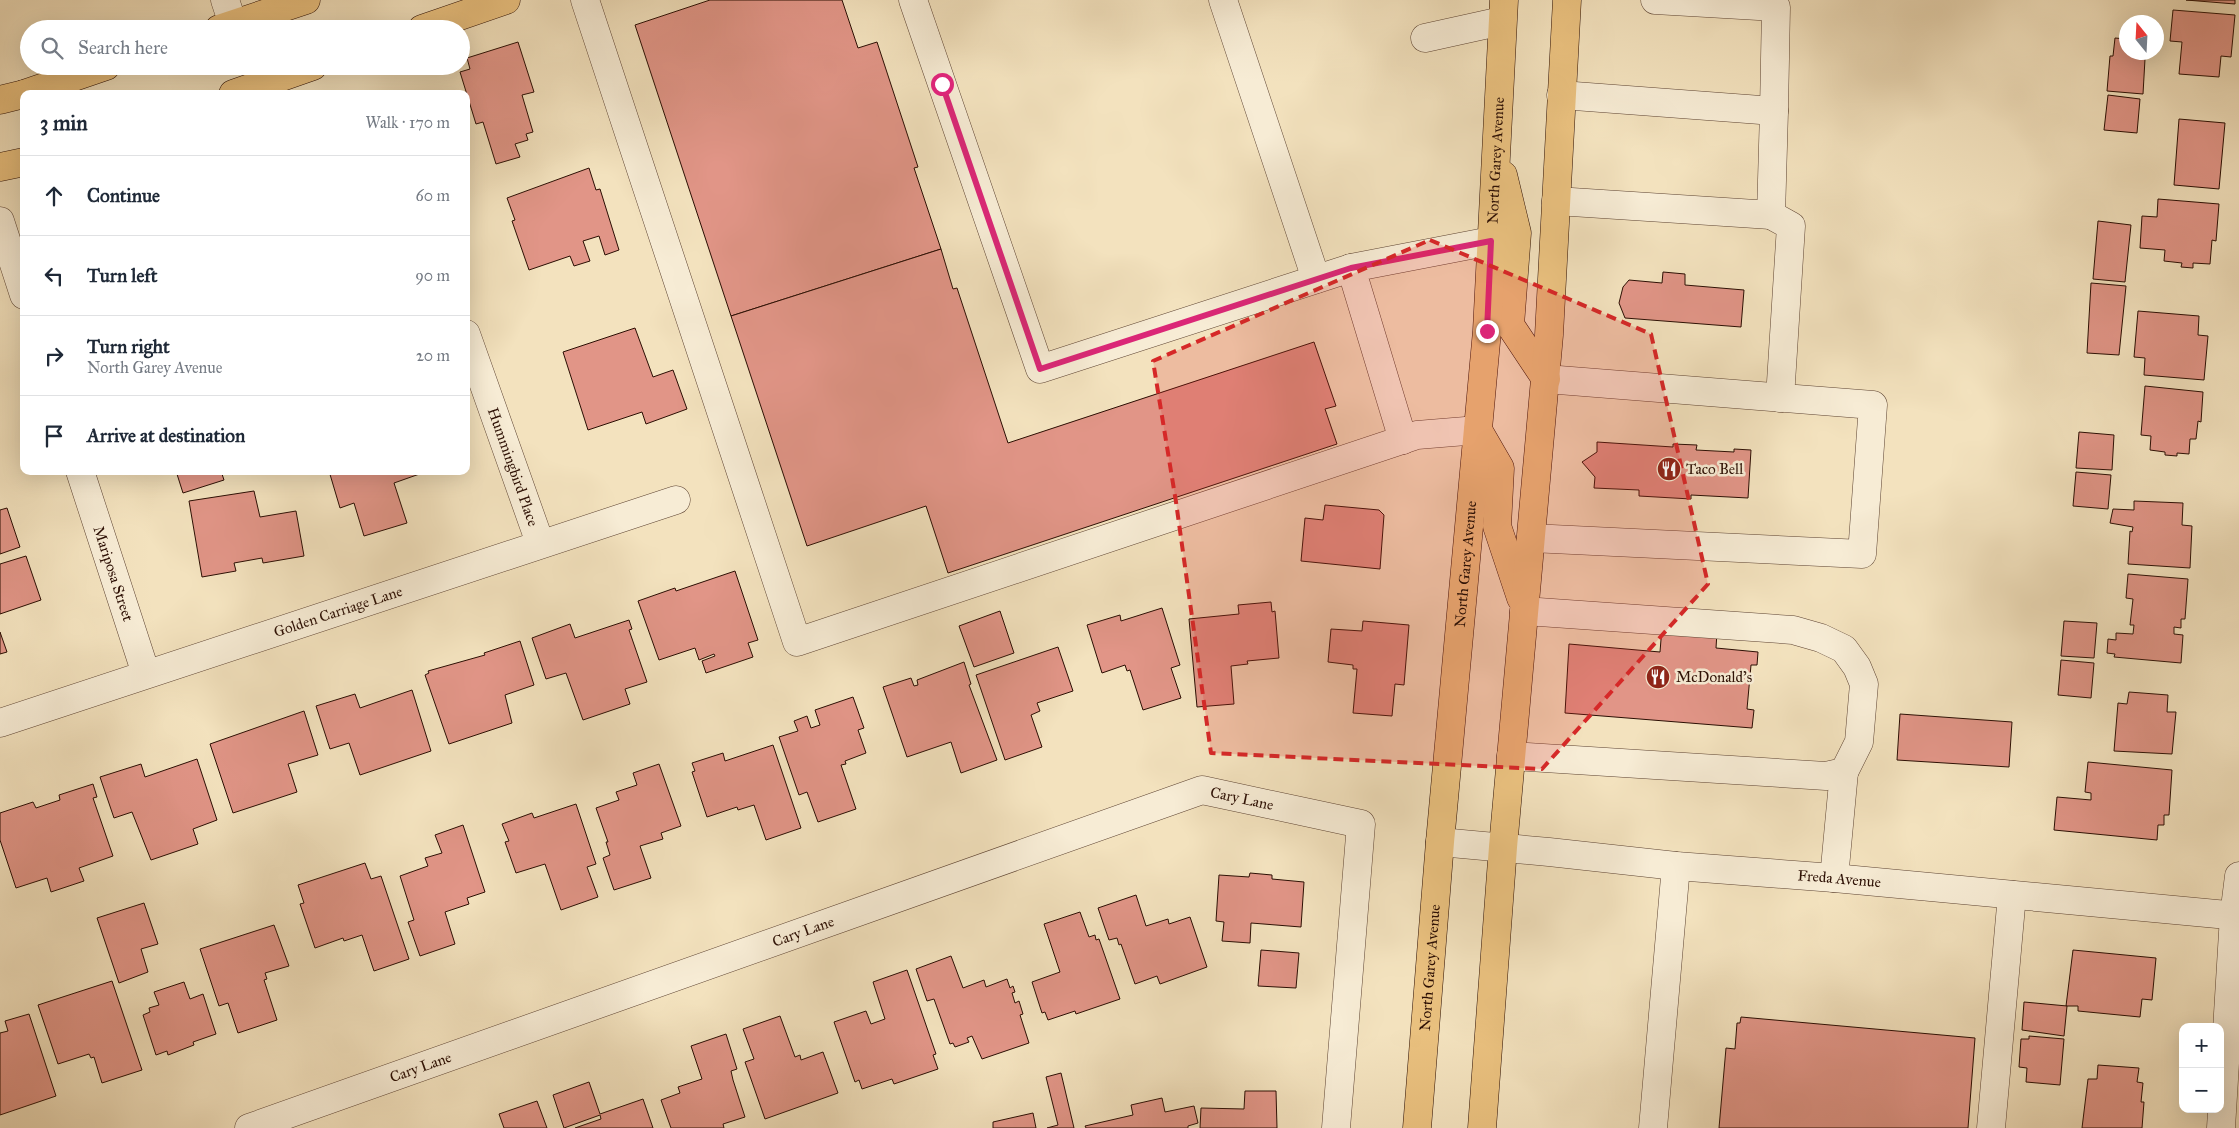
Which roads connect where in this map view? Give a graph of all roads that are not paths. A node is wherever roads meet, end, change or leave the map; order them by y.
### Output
1 (306, 0) edge
2 (506, 0) edge
3 (584, 0) edge
4 (913, 0) edge
5 (1223, 0) edge
6 (1567, 0) edge
7 (1655, 0) edge
8 (1777, 4) edge
9 (1503, 10) edge
10 (225, 18) edge
11 (448, 20) edge
12 (1426, 38) dead end
13 (80, 75) edge
14 (287, 75) edge
15 (36, 90) edge
16 (244, 90) edge
17 (20, 95) edge
18 (1561, 95) junction
19 (0, 100) edge
20 (1774, 111) junction
21 (1496, 147) junction
22 (20, 163) edge
23 (0, 167) edge
24 (1556, 201) junction
25 (1771, 215) junction
26 (0, 221) edge
27 (1491, 241) junction
28 (1351, 268) junction
29 (1316, 279) junction
30 (20, 283) edge
31 (470, 345) edge
32 (1546, 379) junction
33 (1780, 398) junction
34 (1478, 430) junction
35 (1403, 440) junction
36 (81, 475) edge
37 (676, 500) dead end
38 (1531, 538) junction
39 (540, 543) junction
40 (1524, 611) junction
41 (146, 674) junction
42 (0, 723) edge
43 (1511, 756) junction
44 (1844, 772) junction
45 (1440, 842) junction
46 (1503, 847) junction
47 (1676, 866) junction
48 (2239, 876) edge
49 (1834, 878) junction
50 (2012, 895) junction
51 (2237, 916) edge
52 (249, 1128) edge
53 (1336, 1128) edge
54 (1417, 1128) edge
55 (1482, 1128) edge
56 (1652, 1128) edge
57 (1991, 1128) edge
58 (2221, 1128) edge

1 - 10 main road
2 - 11 main road
3 - 35 street
4 - 29 street
5 - 29 street
6 - 18 main road
7 - 8 street
8 - 20 street
9 - 12 street
9 - 21 main road, North Garey Avenue
13 - 15 main road
14 - 16 main road
17 - 19 main road
18 - 20 street
18 - 24 main road
20 - 25 street
21 - 27 main road, North Garey Avenue
21 - 32 main road
22 - 23 main road
24 - 25 street
24 - 32 main road
25 - 33 street
26 - 30 street
27 - 28 street
27 - 34 main road, North Garey Avenue
28 - 29 street
28 - 35 street
31 - 39 street, Hummingbird Place
32 - 33 street
32 - 38 main road
33 - 38 street
34 - 35 street
34 - 40 main road
34 - 45 main road, North Garey Avenue
36 - 41 street, Mariposa Street
37 - 39 street, Golden Carriage Lane
38 - 40 main road
39 - 41 street, Golden Carriage Lane
40 - 43 main road
40 - 44 street
41 - 42 street, Golden Carriage Lane
43 - 44 street
43 - 46 main road
44 - 49 street
45 - 46 street, Freda Avenue
45 - 54 main road, North Garey Avenue
46 - 47 street, Freda Avenue
46 - 55 main road
47 - 49 street, Freda Avenue
47 - 56 street
48 - 51 street
49 - 50 street, Freda Avenue
50 - 51 street, Freda Avenue
50 - 57 street
51 - 58 street
52 - 53 street, Cary Lane

